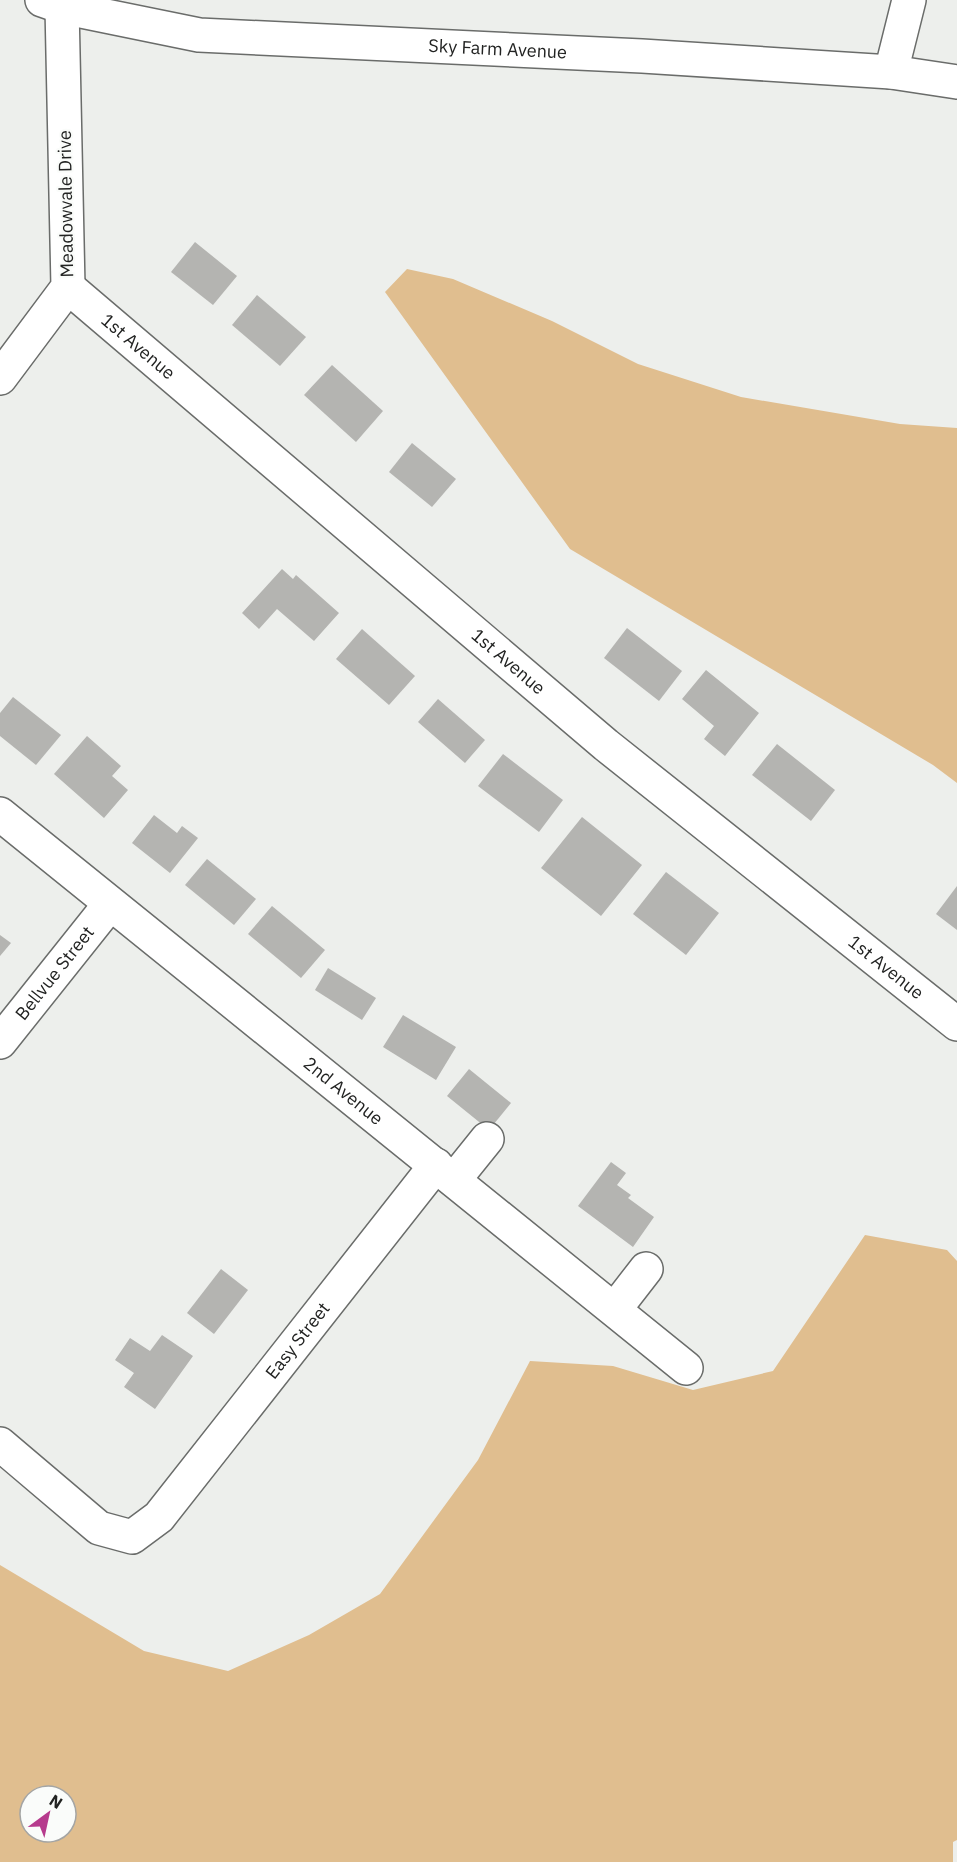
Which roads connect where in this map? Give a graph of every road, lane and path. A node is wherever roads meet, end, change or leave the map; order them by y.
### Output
1 (909, 0) edge
2 (52, 3) edge
3 (891, 72) junction
4 (957, 82) edge
5 (68, 287) junction
6 (0, 378) edge
7 (0, 814) edge
8 (110, 904) junction
9 (957, 1024) edge
10 (0, 1042) edge
11 (487, 1139) dead end
12 (445, 1172) junction
13 (646, 1269) dead end
14 (615, 1309) junction
15 (686, 1368) dead end
16 (0, 1444) edge

1 - 3 street
2 - 3 street, Sky Farm Avenue
2 - 5 street, Meadowvale Drive
3 - 4 street, Sky Farm Avenue
5 - 6 street, Meadowvale Drive
5 - 9 street, 1st Avenue
7 - 8 street, 2nd Avenue
8 - 10 street, Bellvue Street
8 - 12 street, 2nd Avenue
11 - 12 street, Easy Street
12 - 14 street, 2nd Avenue
12 - 16 street, Easy Street
13 - 14 street
14 - 15 street, 2nd Avenue

